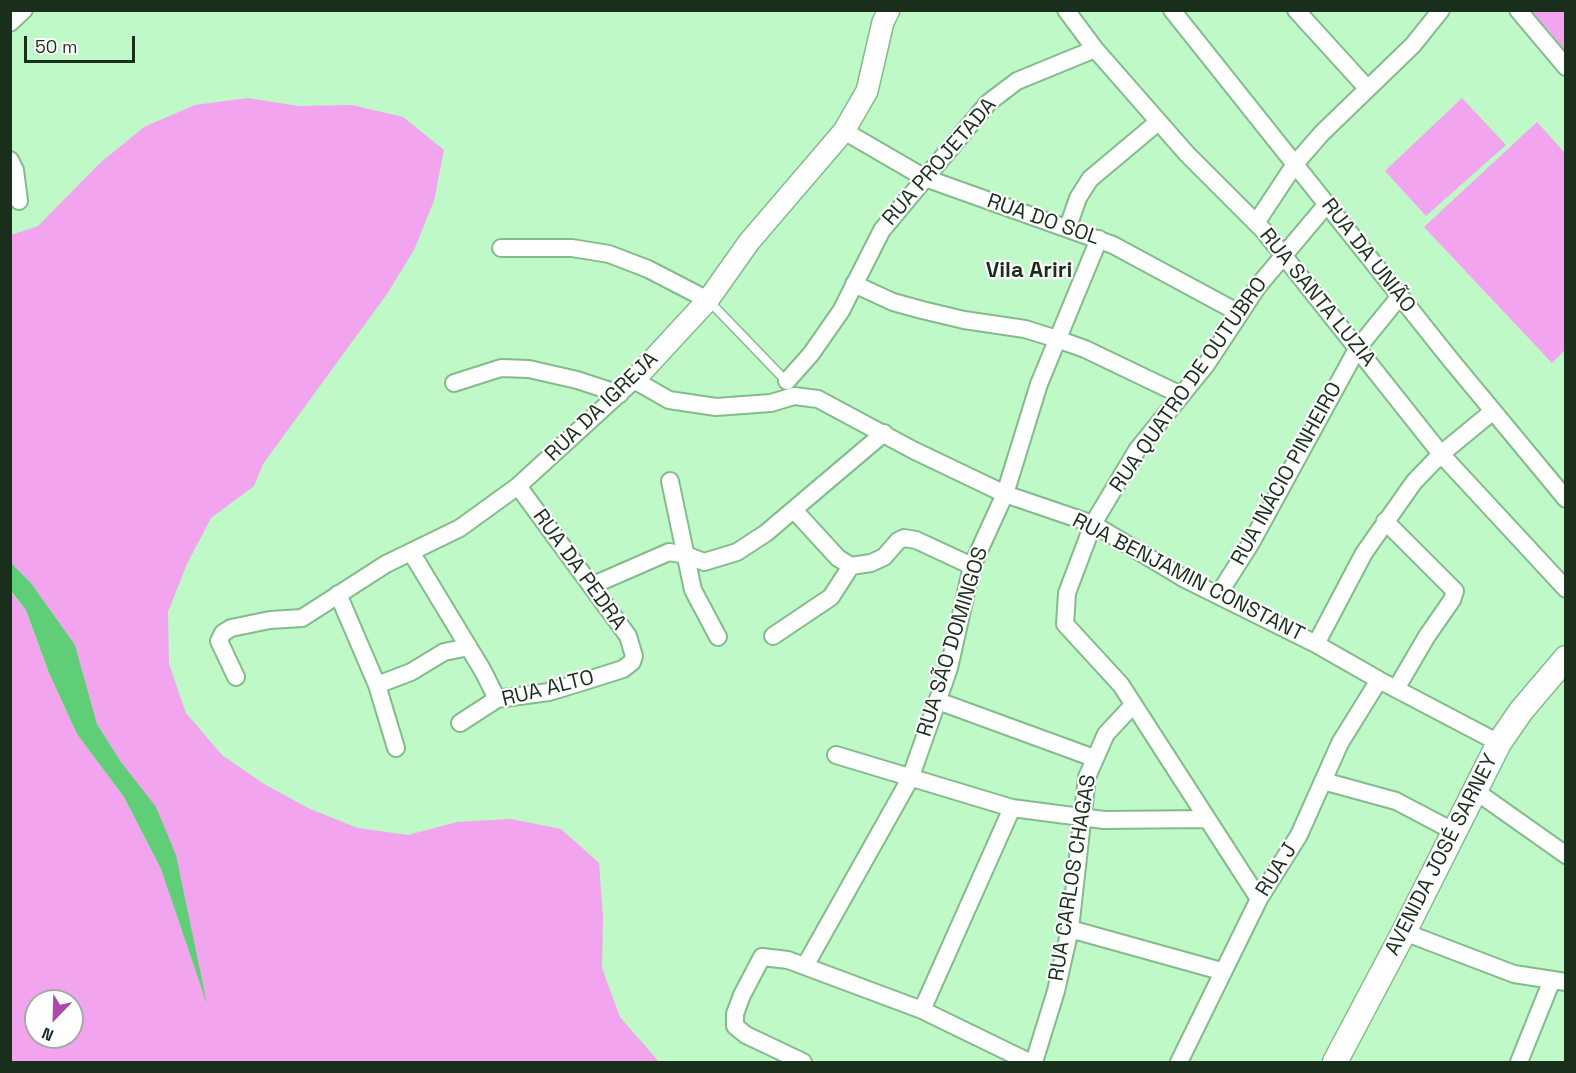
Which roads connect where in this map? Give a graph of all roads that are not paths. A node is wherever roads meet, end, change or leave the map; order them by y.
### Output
1 (889, 10) edge
2 (1066, 10) edge
3 (1172, 10) edge
4 (1296, 10) edge
5 (1441, 10) edge
6 (1518, 10) edge
7 (1095, 49) junction
8 (1566, 67) edge
9 (1367, 88) junction
10 (1158, 122) junction
11 (844, 131) junction
12 (10, 160) edge
13 (1295, 164) junction
14 (925, 177) junction
15 (19, 201) dead end
16 (1327, 204) junction
17 (1256, 223) junction
18 (1068, 227) junction
19 (1099, 239) junction
20 (501, 248) dead end
21 (1283, 256) junction
22 (854, 285) junction
23 (1400, 296) junction
24 (708, 300) junction
25 (1239, 313) junction
26 (1057, 339) junction
27 (1357, 350) junction
28 (454, 383) dead end
29 (627, 387) junction
30 (790, 389) junction
31 (1181, 395) junction
32 (1492, 411) junction
33 (884, 433) junction
34 (1441, 454) junction
35 (670, 481) dead end
36 (518, 486) junction
37 (1005, 494) junction
38 (1566, 499) edge
39 (794, 510) junction
40 (1385, 521) junction
41 (1093, 524) junction
42 (411, 552) junction
43 (686, 555) junction
44 (851, 566) junction
45 (972, 566) junction
46 (591, 586) junction
47 (1566, 589) edge
48 (338, 594) junction
49 (1218, 596) junction
50 (718, 636) dead end
51 (773, 636) dead end
52 (1316, 644) junction
53 (469, 646) junction
54 (634, 656) joint
55 (1566, 658) edge
56 (236, 677) dead end
57 (1379, 680) junction
58 (377, 686) junction
59 (1396, 688) junction
60 (497, 699) junction
61 (939, 701) junction
62 (1133, 705) junction
63 (460, 723) dead end
64 (1499, 743) junction
65 (396, 748) dead end
66 (836, 755) dead end
67 (1094, 758) junction
68 (910, 779) junction
69 (1323, 781) junction
70 (1474, 790) junction
71 (1012, 808) junction
72 (1082, 818) junction
73 (1207, 819) junction
74 (1453, 831) junction
75 (1566, 855) edge
76 (1259, 899) junction
77 (1070, 929) junction
78 (1404, 932) junction
79 (805, 966) junction
80 (1221, 970) junction
81 (1559, 981) edge
82 (922, 1010) junction
83 (803, 1062) edge
84 (1029, 1062) edge
85 (1034, 1062) edge
86 (1179, 1062) edge
87 (1335, 1062) edge
88 (1519, 1062) edge

1 - 11 street, RUA DA IGREJA
2 - 7 street, RUA SANTA LUZIA
3 - 13 street, RUA DA UNIÃO
4 - 9 street
5 - 9 street
6 - 8 street
7 - 10 street, RUA SANTA LUZIA
7 - 14 street, RUA PROJETADA
9 - 13 street
10 - 17 street, RUA SANTA LUZIA
10 - 18 street
11 - 14 street, RUA DO SOL
11 - 24 street, RUA DA IGREJA
12 - 15 street
13 - 16 street, RUA DA UNIÃO
13 - 17 street
14 - 18 street, RUA DO SOL
14 - 22 street, RUA PROJETADA
16 - 21 street, RUA QUATRO DE OUTUBRO
16 - 23 street, RUA DA UNIÃO
17 - 21 street, RUA SANTA LUZIA
18 - 19 street, RUA DO SOL
19 - 25 street, RUA DO SOL
19 - 26 street, RUA SÃO DOMINGOS
20 - 24 street
21 - 25 street, RUA QUATRO DE OUTUBRO
21 - 27 street, RUA SANTA LUZIA
22 - 26 street
22 - 30 street, RUA PROJETADA
23 - 27 street, RUA INÁCIO PINHEIRO
23 - 32 street, RUA DA UNIÃO
24 - 29 street, RUA DA IGREJA
24 - 30 lane
25 - 31 street, RUA QUATRO DE OUTUBRO
26 - 31 street
26 - 37 street, RUA SÃO DOMINGOS
27 - 34 street, RUA SANTA LUZIA
27 - 49 street, RUA INÁCIO PINHEIRO
28 - 29 street, RUA BENJAMIN CONSTANT
29 - 30 street, RUA BENJAMIN CONSTANT
29 - 36 street, RUA DA IGREJA
30 - 33 street, RUA BENJAMIN CONSTANT
31 - 41 street, RUA QUATRO DE OUTUBRO
32 - 34 street
32 - 38 street, RUA DA UNIÃO
33 - 37 street, RUA BENJAMIN CONSTANT
33 - 39 street
34 - 40 street
34 - 47 street, RUA SANTA LUZIA
35 - 43 street
36 - 42 street, RUA DA IGREJA
36 - 46 street, RUA DA PEDRA
37 - 41 street, RUA BENJAMIN CONSTANT
37 - 45 street, RUA SÃO DOMINGOS
39 - 43 street
39 - 44 street
40 - 52 street
40 - 59 street
41 - 49 street, RUA BENJAMIN CONSTANT
41 - 62 street, RUA QUATRO DE OUTUBRO
42 - 48 street, RUA DA IGREJA
42 - 53 street
43 - 46 street
43 - 50 street
44 - 45 street
44 - 51 street
45 - 61 street, RUA SÃO DOMINGOS
46 - 54 street, RUA DA PEDRA
48 - 56 street, RUA DA IGREJA
48 - 58 street
49 - 52 street, RUA BENJAMIN CONSTANT
52 - 57 street, RUA BENJAMIN CONSTANT
53 - 58 street
53 - 60 street
54 - 60 street, RUA ALTO
55 - 64 main road, AVENIDA JOSÉ SARNEY
57 - 59 street, RUA BENJAMIN CONSTANT
57 - 69 street, RUA J
58 - 65 street
59 - 64 street, RUA BENJAMIN CONSTANT
60 - 63 street, RUA ALTO
61 - 67 street
61 - 68 street, RUA SÃO DOMINGOS
62 - 67 street, RUA CARLOS CHAGAS
62 - 73 street, RUA QUATRO DE OUTUBRO
64 - 70 main road, AVENIDA JOSÉ SARNEY
66 - 68 street
67 - 72 street, RUA CARLOS CHAGAS
68 - 71 street
68 - 79 street, RUA SÃO DOMINGOS
69 - 74 street
69 - 76 street, RUA J
70 - 74 main road, AVENIDA JOSÉ SARNEY
70 - 75 street
71 - 72 street
71 - 82 street
72 - 73 street
72 - 77 street, RUA CARLOS CHAGAS
73 - 76 street, RUA QUATRO DE OUTUBRO
74 - 78 main road, AVENIDA JOSÉ SARNEY
76 - 80 street, RUA J
77 - 80 street
77 - 85 street, RUA CARLOS CHAGAS
78 - 81 street
78 - 87 main road, AVENIDA JOSÉ SARNEY
79 - 82 street
79 - 83 street
80 - 86 street, RUA J
81 - 88 street
82 - 84 street

